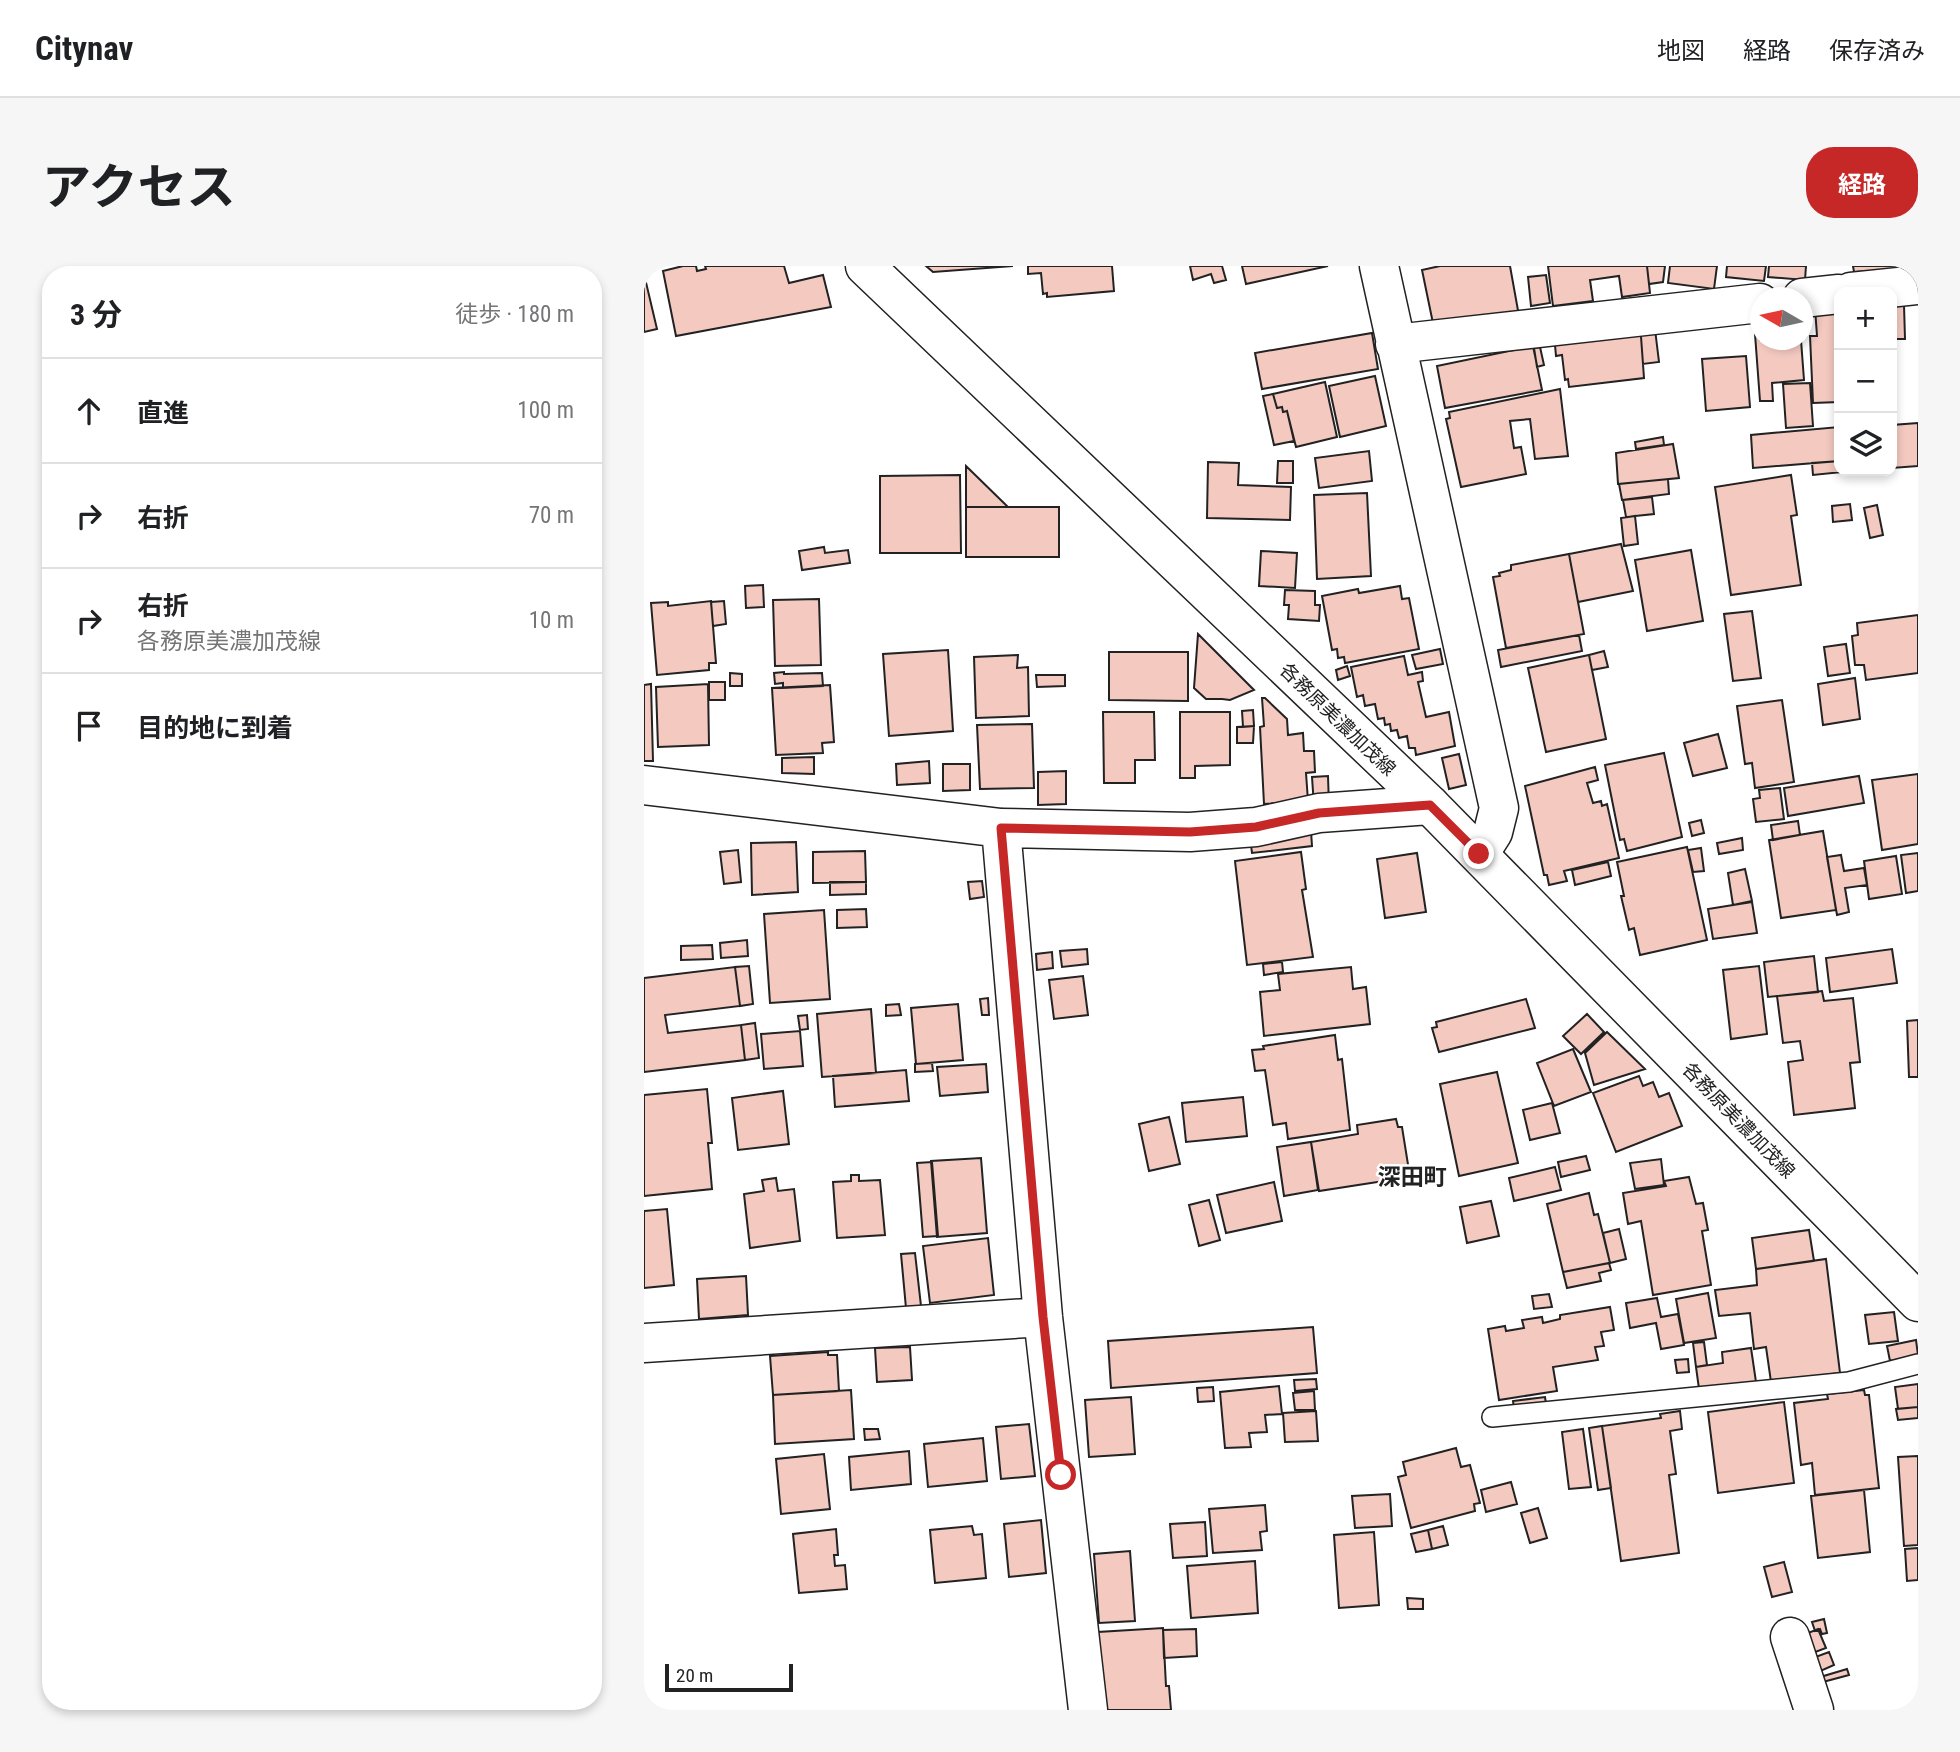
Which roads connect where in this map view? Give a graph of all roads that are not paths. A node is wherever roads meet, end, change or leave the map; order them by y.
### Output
1 (865, 266) edge
2 (1379, 266) edge
3 (1918, 285) edge
4 (1897, 287) edge
5 (1834, 295) edge
6 (1813, 297) edge
7 (1750, 304) edge
8 (1395, 344) junction
9 (644, 785) edge
10 (1430, 805) junction
11 (1001, 828) junction
12 (1479, 854) junction
13 (1918, 1302) edge
14 (1043, 1317) junction
15 (644, 1343) edge
16 (1918, 1364) edge
17 (1492, 1418) dead end
18 (1790, 1637) dead end
19 (1087, 1710) edge
20 (1814, 1710) edge

1 - 10 street, 各務原美濃加茂線
2 - 8 street
3 - 4 street
5 - 6 street
7 - 8 street
8 - 12 street
9 - 11 street
10 - 11 street
10 - 12 street, 各務原美濃加茂線
11 - 14 street
12 - 13 street, 各務原美濃加茂線
14 - 15 street
14 - 19 street
16 - 17 lane
18 - 20 street

